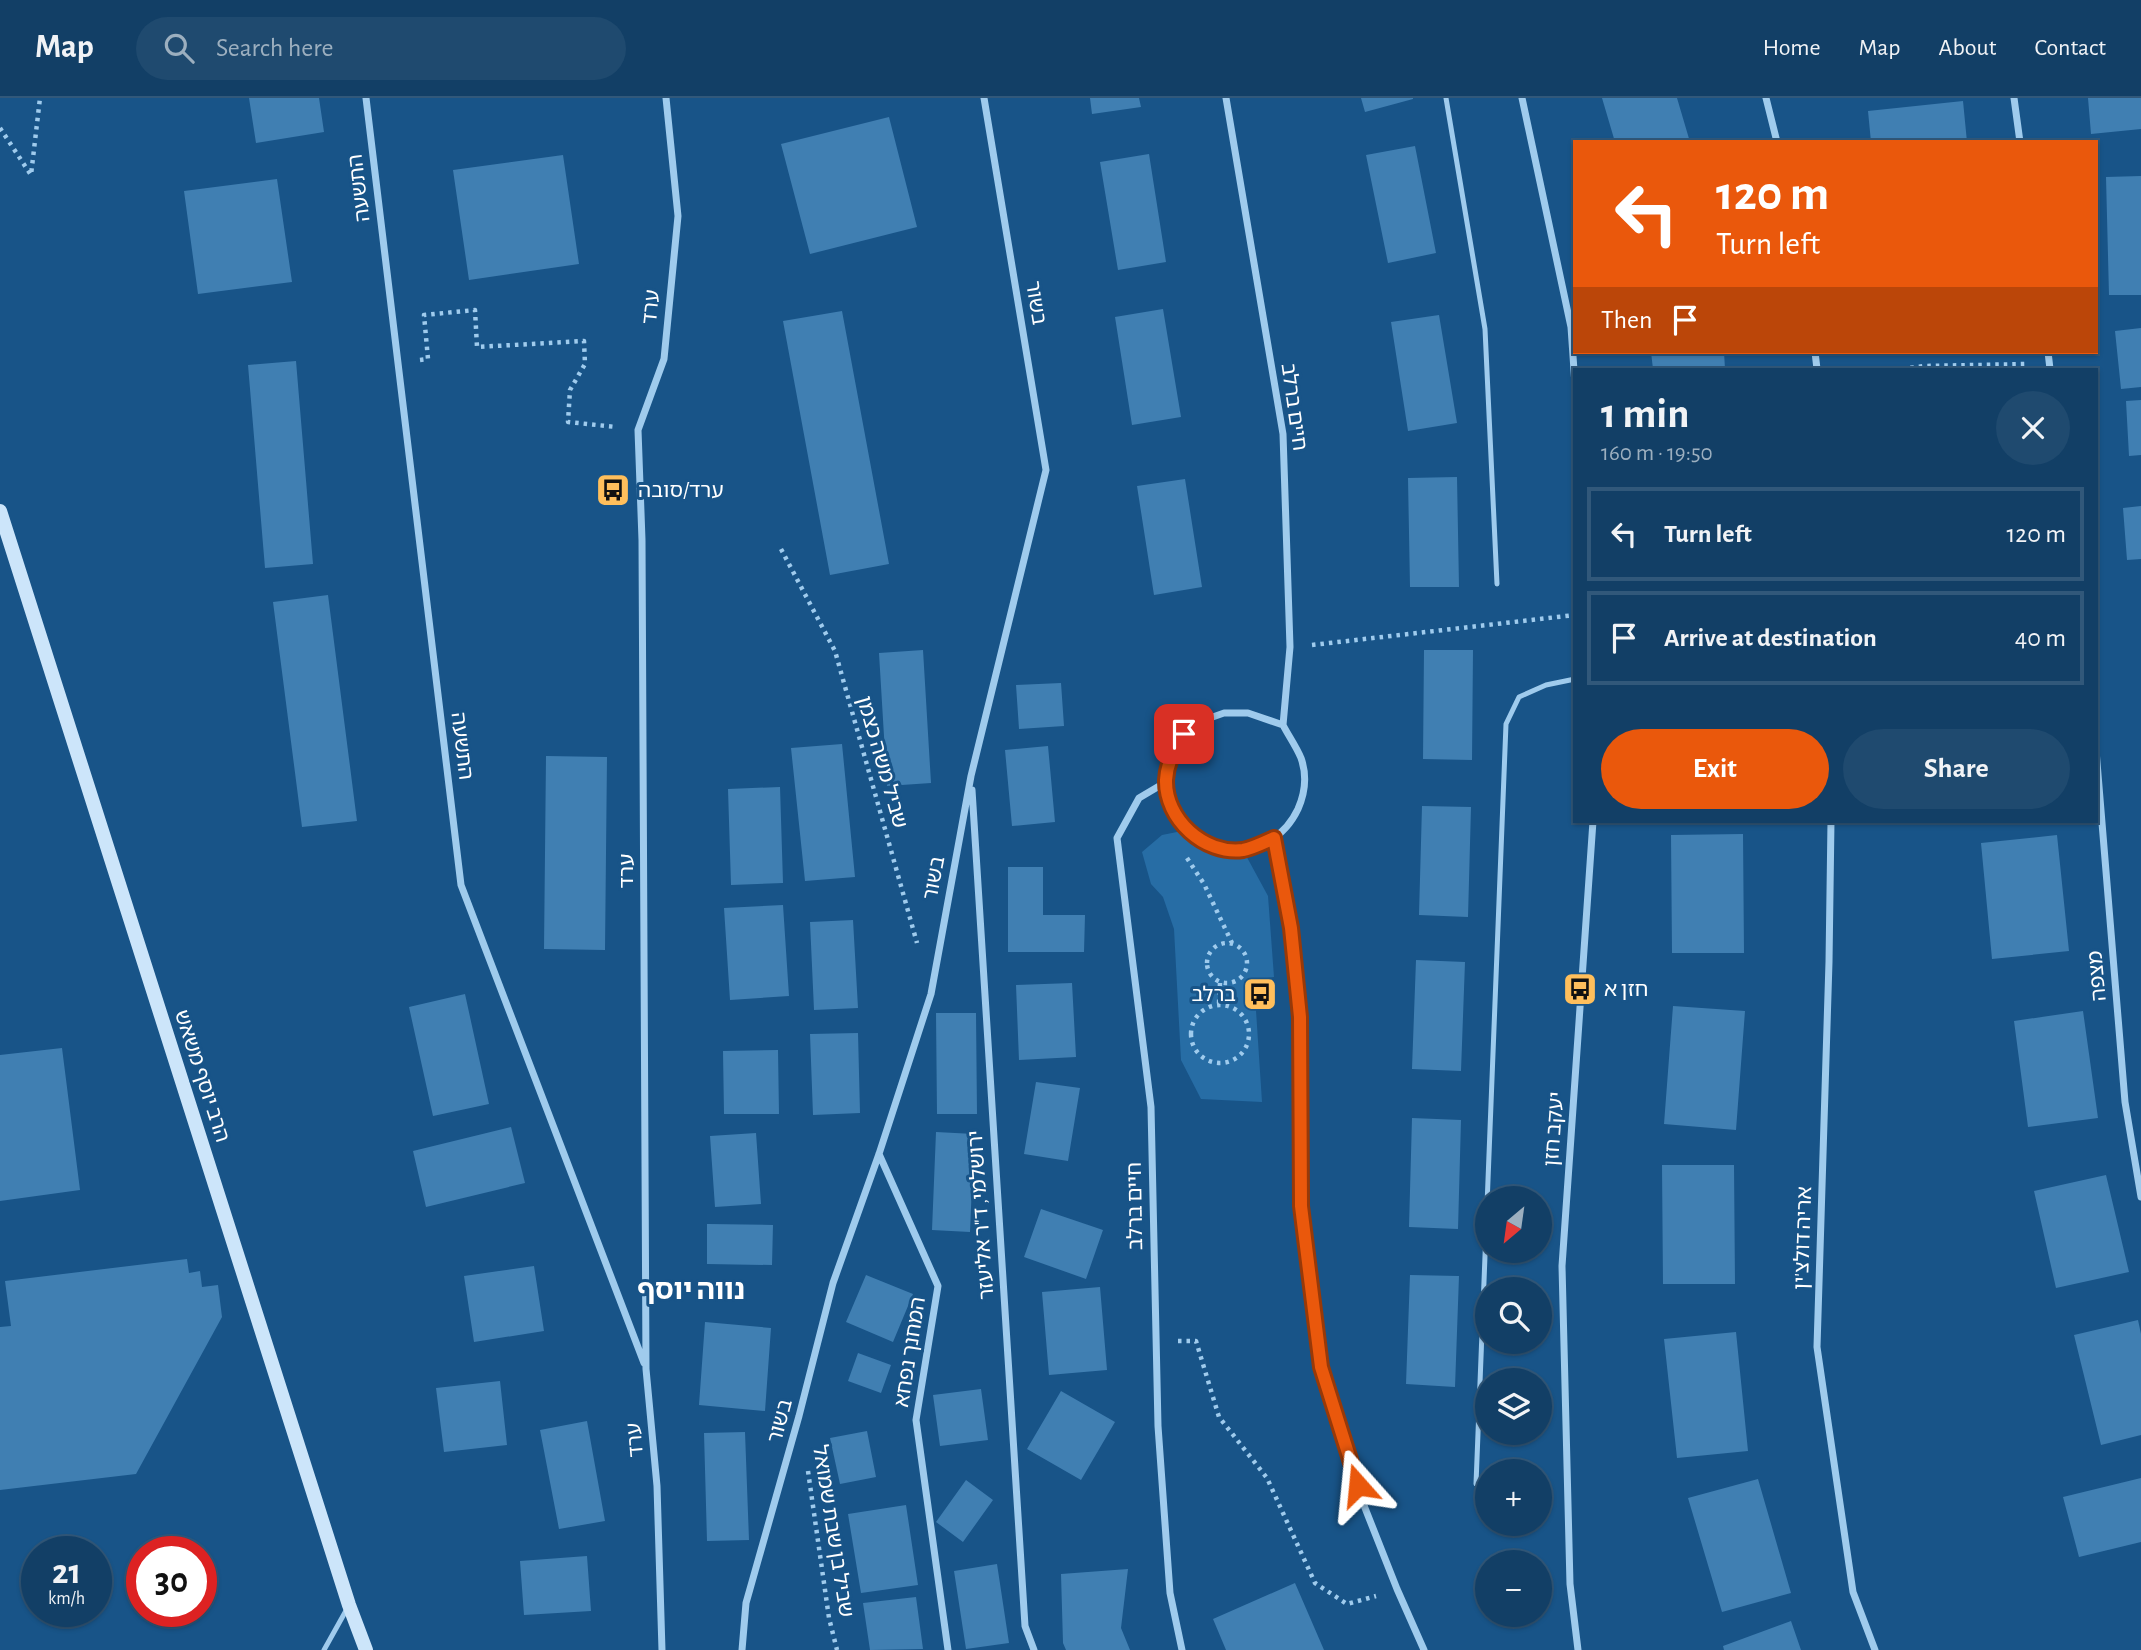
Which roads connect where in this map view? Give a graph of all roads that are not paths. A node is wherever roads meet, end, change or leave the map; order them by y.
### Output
1 (366, 98) edge
2 (666, 98) edge
3 (984, 98) edge
4 (1226, 98) edge
5 (1446, 98) edge
6 (1522, 98) edge
7 (1766, 98) edge
8 (2014, 98) edge
9 (1776, 140) edge
10 (2020, 140) edge
11 (1574, 368) edge
12 (0, 511) edge
13 (1497, 584) dead end
14 (1573, 679) edge
15 (1283, 725) junction
16 (2098, 774) edge
17 (971, 776) junction
18 (1166, 782) junction
19 (1593, 823) edge
20 (1831, 823) edge
21 (1274, 838) junction
22 (879, 1154) junction
23 (2141, 1197) edge
24 (646, 1369) junction
25 (1477, 1459) edge
26 (349, 1605) junction
27 (324, 1650) edge
28 (366, 1650) edge
29 (662, 1650) edge
30 (742, 1650) edge
31 (948, 1650) edge
32 (1034, 1650) edge
33 (1182, 1650) edge
34 (1424, 1650) edge
35 (1578, 1650) edge
36 (1875, 1650) edge

1 - 24 street, התשעה
2 - 24 street, ערד
3 - 17 street, בשור
4 - 15 street, חיים ברלב
5 - 13 lane
6 - 11 street
7 - 9 street
8 - 10 street
12 - 26 street, הרב יוסף משאש
14 - 25 lane
15 - 18 street
15 - 21 street
16 - 23 street, מצפה
17 - 22 street, בשור
17 - 32 street, ירושלמי, ד"ר אליעזר
18 - 21 street
18 - 33 street, חיים ברלב
19 - 35 street, יעקב חזן
20 - 36 street, אריה דולצ'ין
21 - 34 street
22 - 30 street, בשור
22 - 31 street, המחנך נפחא
24 - 29 street, ערד
26 - 27 lane
26 - 28 street, הרב יוסף משאש

